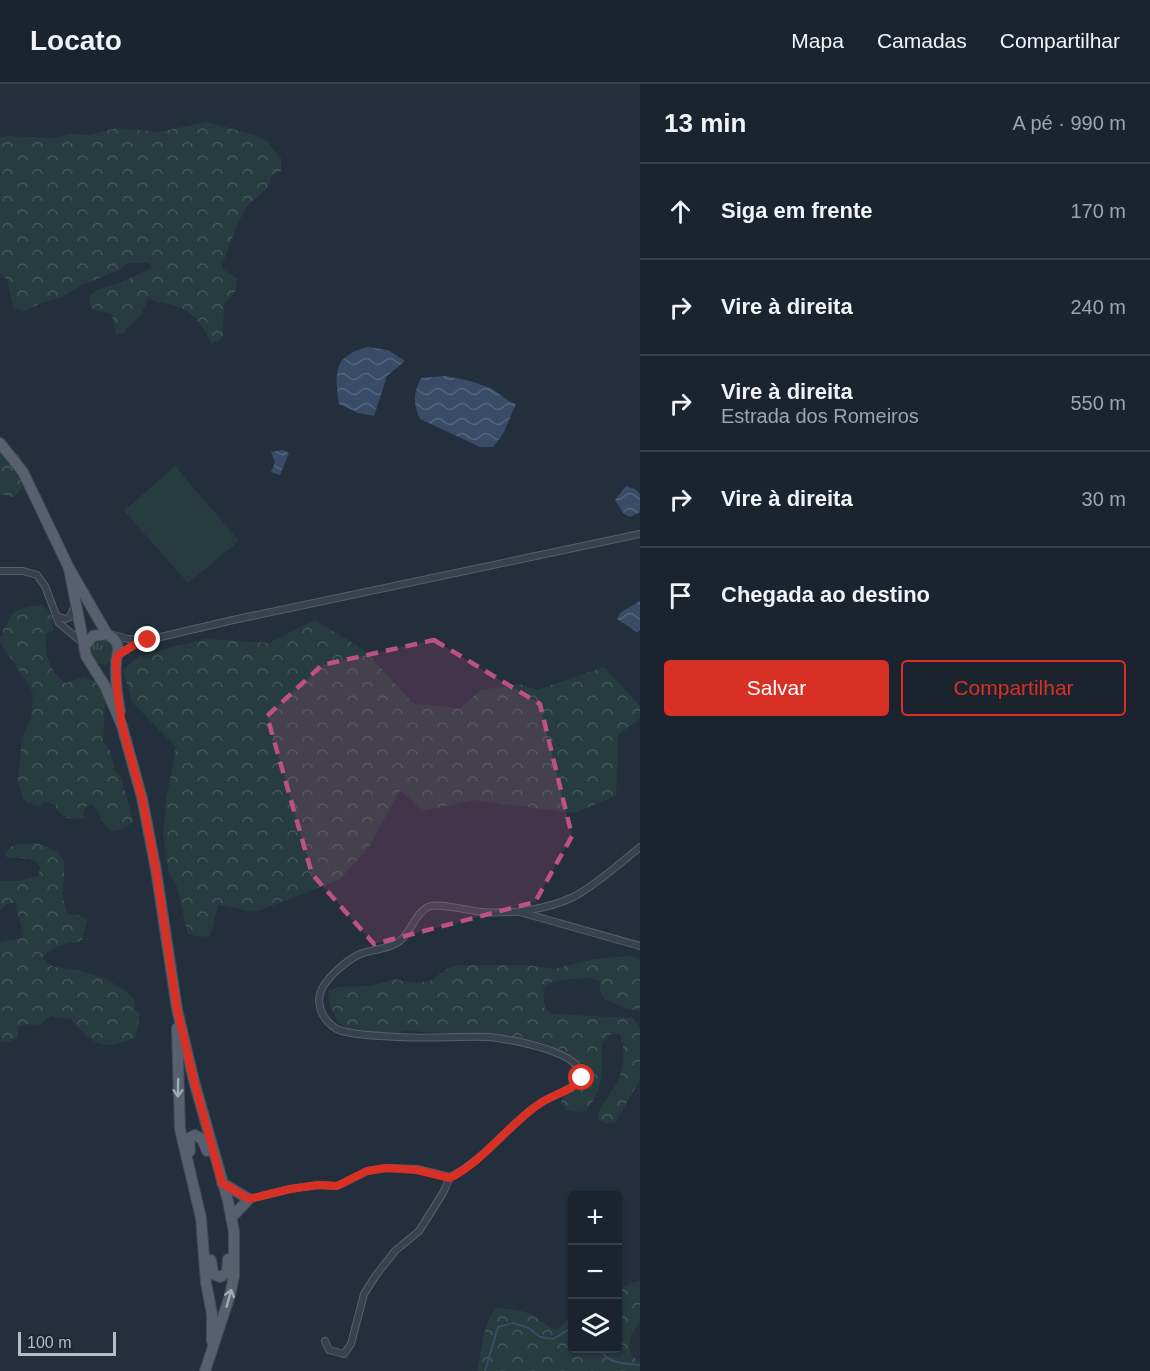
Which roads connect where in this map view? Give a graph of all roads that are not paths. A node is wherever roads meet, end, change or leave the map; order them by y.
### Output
1 (0, 443) edge
2 (640, 534) edge
3 (69, 568) junction
4 (0, 571) edge
5 (76, 604) junction
6 (55, 615) junction
7 (107, 634) junction
8 (148, 640) junction
9 (85, 646) junction
10 (117, 658) junction
11 (92, 664) junction
12 (122, 726) junction
13 (640, 847) edge
14 (517, 911) junction
15 (640, 946) edge
16 (177, 1009) junction
17 (217, 1165) junction
18 (190, 1175) junction
19 (450, 1178) junction
20 (222, 1183) junction
21 (249, 1199) junction
22 (231, 1218) junction
23 (204, 1248) junction
24 (235, 1248) junction
25 (325, 1341) dead end
26 (211, 1354) junction
27 (205, 1371) edge

1 - 3 main road
2 - 8 street
3 - 5 main road
3 - 7 main road
4 - 6 street
5 - 6 street
5 - 9 main road
6 - 9 street
7 - 8 street
7 - 9 main road
7 - 10 main road
8 - 10 street
9 - 11 main road
10 - 11 main road
10 - 12 main road
11 - 12 main road
12 - 16 main road
13 - 14 street
14 - 15 street
14 - 19 street
16 - 17 main road
16 -> 18 main road
17 - 18 main road
17 - 20 main road
18 - 23 main road
19 - 21 street
19 - 25 street
20 - 21 main road
20 - 22 main road
21 - 22 main road
22 - 24 main road
23 - 24 main road
23 - 26 main road
26 -> 24 main road
26 - 27 main road

